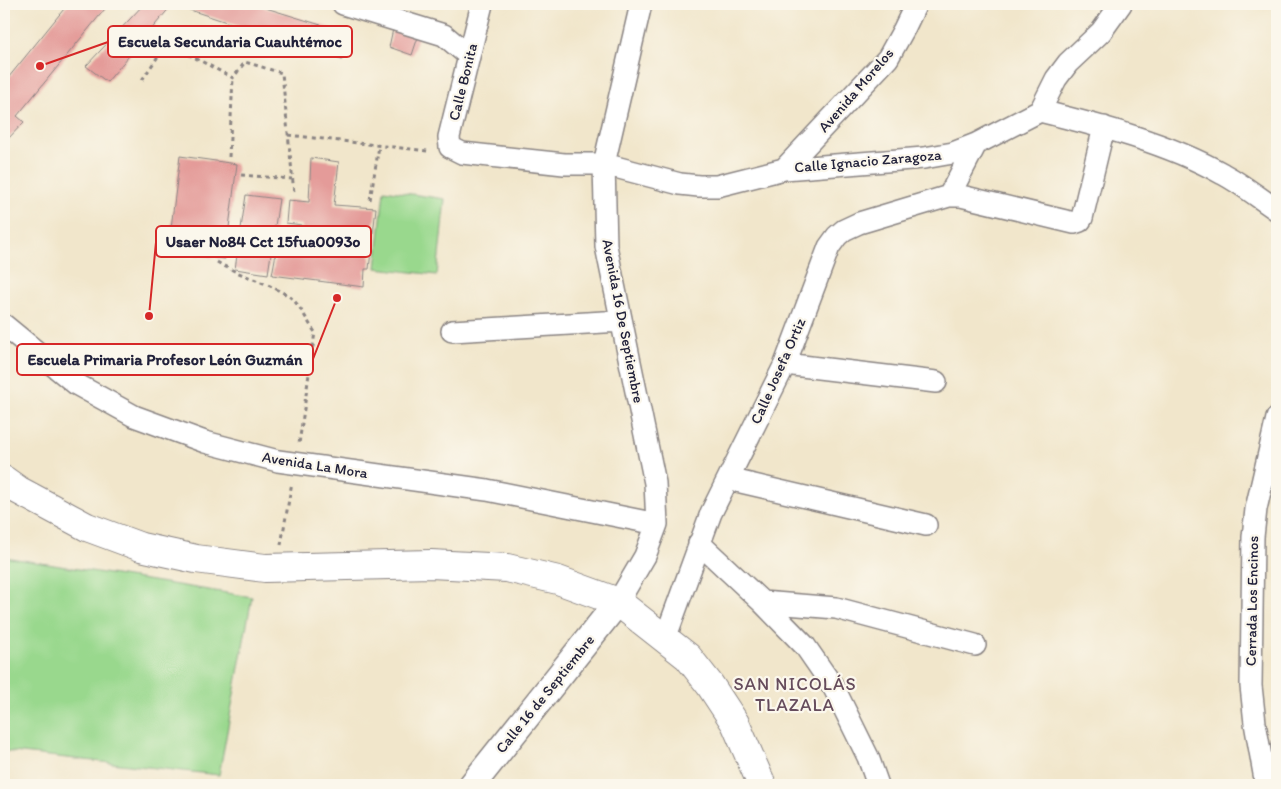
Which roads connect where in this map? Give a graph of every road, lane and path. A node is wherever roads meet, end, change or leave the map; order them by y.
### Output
1 (343, 4) edge
2 (482, 4) edge
3 (641, 4) edge
4 (916, 4) edge
5 (1121, 4) edge
6 (156, 37) dead end
7 (167, 43) junction
8 (469, 56) junction
9 (233, 78) junction
10 (142, 80) dead end
11 (1040, 111) junction
12 (1104, 127) junction
13 (288, 135) junction
14 (976, 144) junction
15 (379, 146) junction
16 (428, 152) dead end
17 (462, 153) joint
18 (229, 157) dead end
19 (604, 164) junction
20 (784, 169) junction
21 (241, 175) dead end
22 (292, 179) junction
23 (294, 193) dead end
24 (949, 196) junction
25 (370, 200) dead end
26 (1277, 210) edge
27 (217, 262) dead end
28 (622, 321) junction
29 (4, 325) edge
30 (452, 332) dead end
31 (784, 364) junction
32 (936, 382) dead end
33 (1277, 418) edge
34 (301, 428) dead end
35 (295, 464) junction
36 (728, 478) junction
37 (4, 480) edge
38 (657, 524) junction
39 (926, 525) dead end
40 (699, 543) junction
41 (277, 567) junction
42 (618, 602) junction
43 (762, 602) junction
44 (665, 639) junction
45 (975, 645) dead end
46 (472, 785) edge
47 (762, 785) edge
48 (878, 785) edge
49 (1266, 785) edge

1 - 8 street
2 - 8 street, Calle Bonita
3 - 19 street, Avenida 16 De Septiembre
4 - 20 street, Avenida Morelos
5 - 11 street
6 - 7 path
7 - 9 path
7 - 10 path
8 - 17 street, Calle Bonita
9 - 13 path
9 - 18 path
11 - 12 street
11 - 14 street, Calle Ignacio Zaragoza
12 - 24 street, Calle Josefa Ortiz
12 - 26 street
13 - 15 path
13 - 22 path
14 - 20 street, Calle Ignacio Zaragoza
14 - 24 street
15 - 16 path
15 - 25 path
17 - 19 street, Calle Ignacio Zaragoza
19 - 20 street, Calle Ignacio Zaragoza
19 - 28 street, Avenida 16 De Septiembre
21 - 22 path
22 - 23 path
24 - 31 street, Calle Josefa Ortiz
27 - 34 path
28 - 30 street
28 - 38 street, Avenida 16 De Septiembre
29 - 35 street, Avenida La Mora
31 - 32 street
31 - 36 street, Calle Josefa Ortiz
33 - 49 street, Cerrada Los Encinos
35 - 38 street, Avenida La Mora
35 - 41 path
36 - 39 street
36 - 40 street, Calle Josefa Ortiz
37 - 41 main road
38 - 42 street, Avenida 16 De Septiembre
40 - 43 street
40 - 44 street, Calle Josefa Ortiz
41 - 42 main road
42 - 44 main road
42 - 46 street, Calle 16 de Septiembre
43 - 45 street
43 - 48 street
44 - 47 main road

